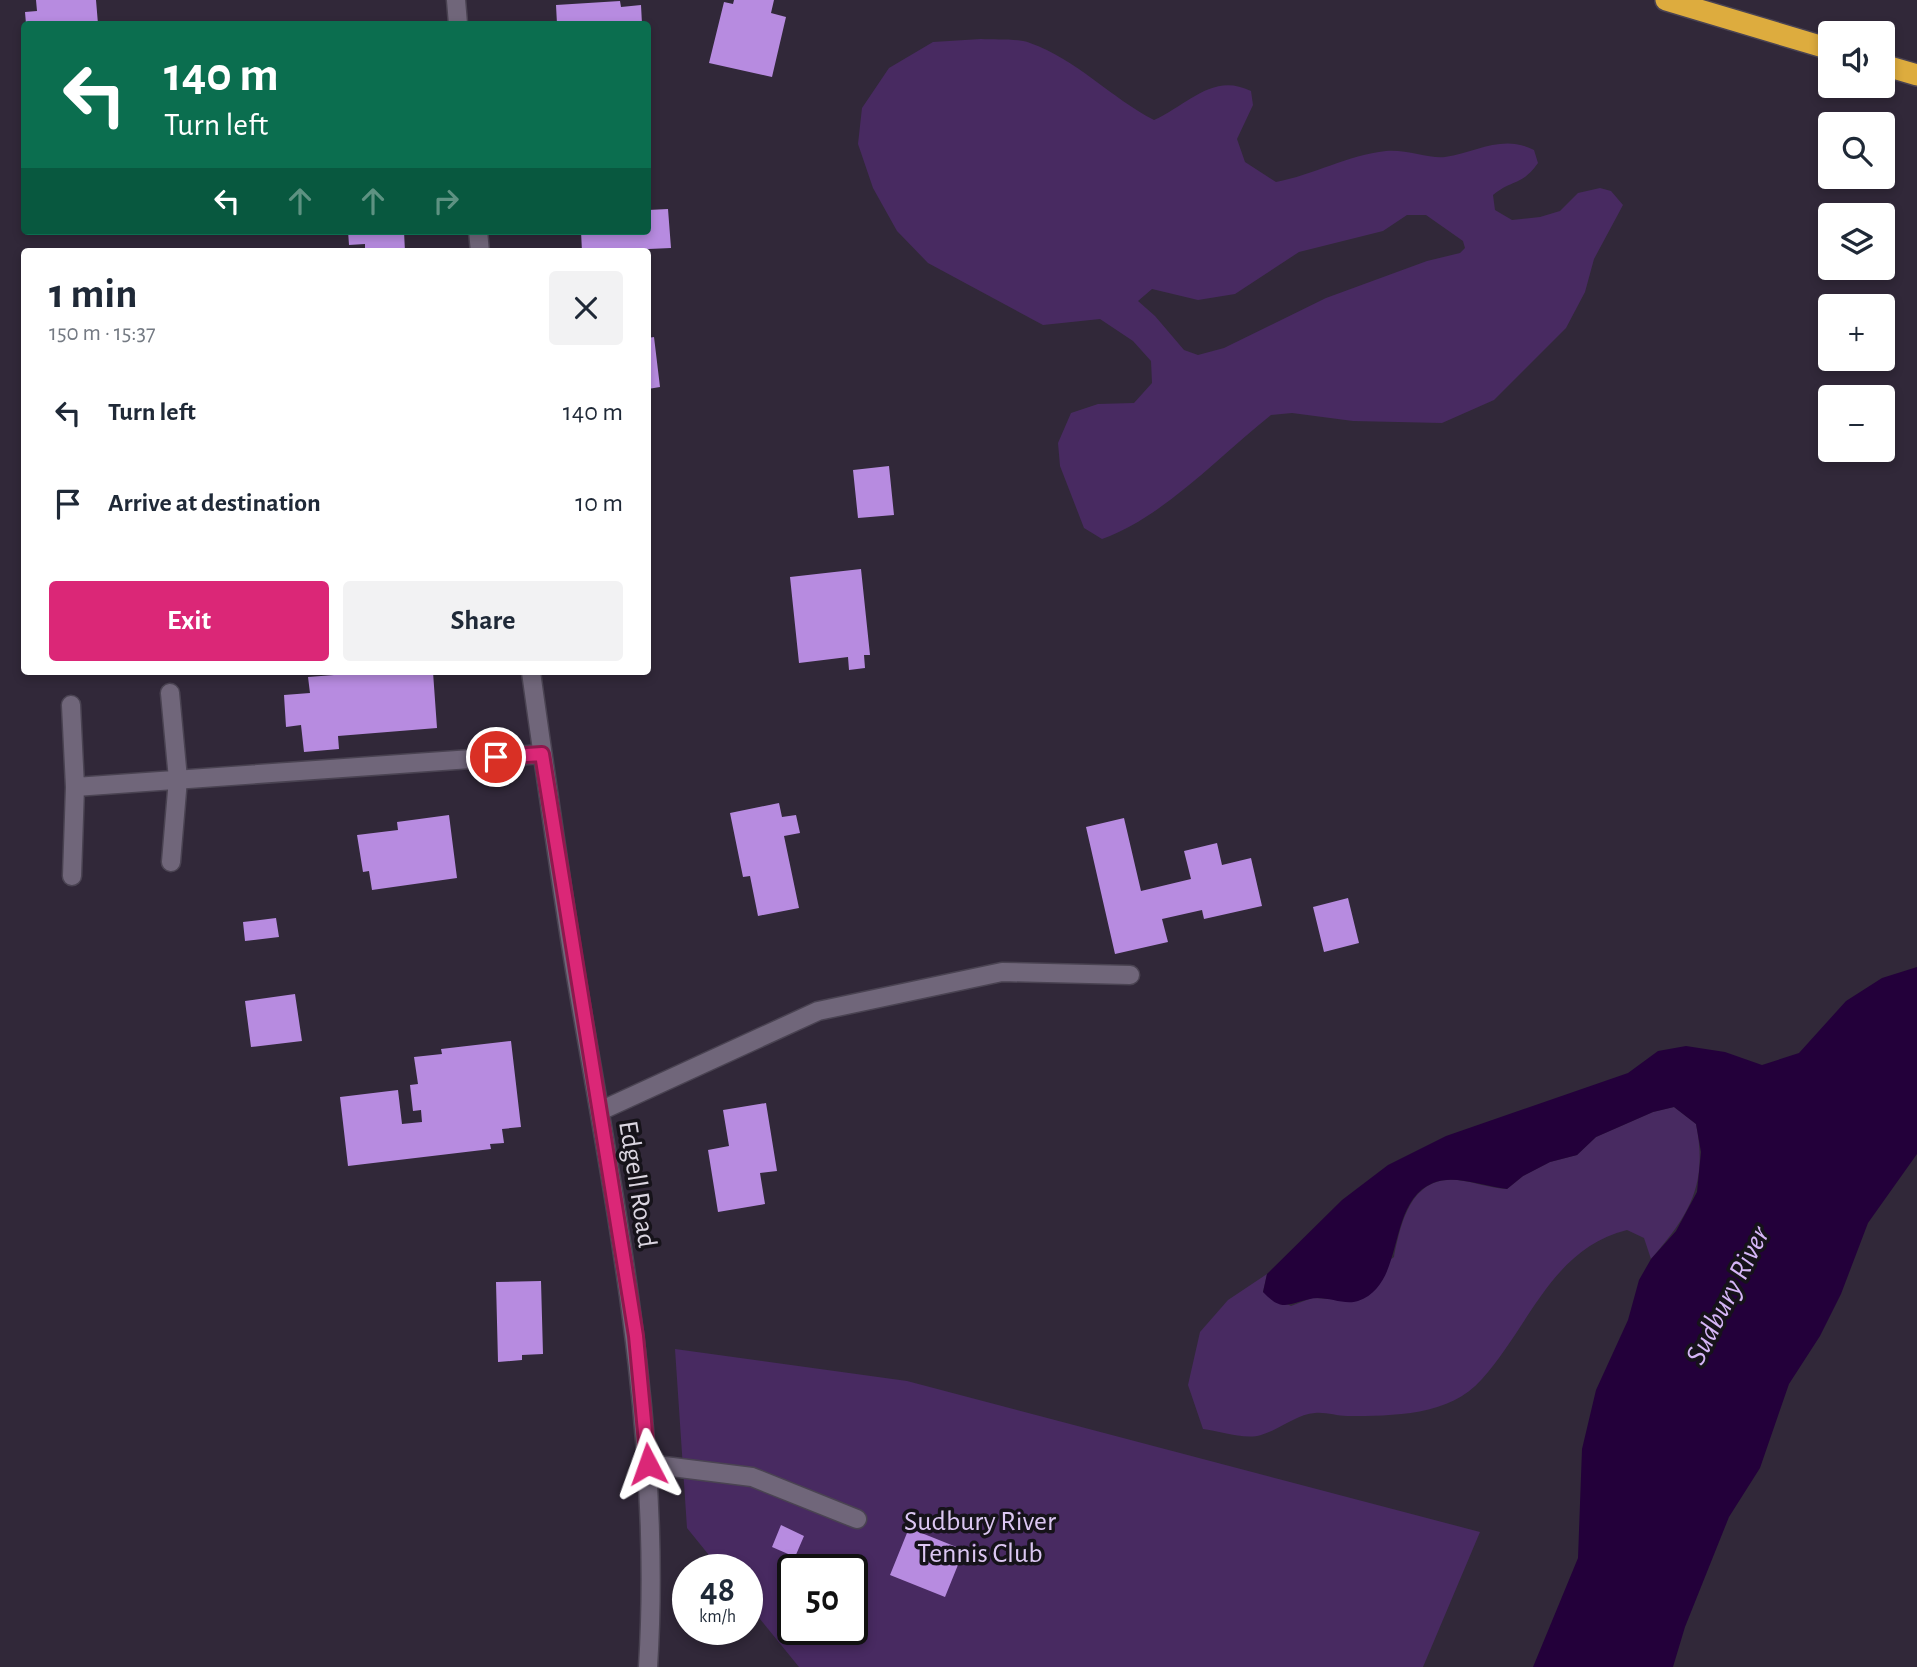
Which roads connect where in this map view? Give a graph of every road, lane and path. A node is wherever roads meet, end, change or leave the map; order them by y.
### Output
1 (456, 0) edge
2 (1666, 0) edge
3 (458, 21) edge
4 (1818, 45) edge
5 (1895, 69) edge
6 (1917, 75) edge
7 (531, 675) edge
8 (170, 692) dead end
9 (71, 705) dead end
10 (542, 754) junction
11 (178, 779) junction
12 (75, 787) junction
13 (172, 862) dead end
14 (72, 876) dead end
15 (1130, 975) dead end
16 (600, 1111) junction
17 (648, 1464) junction
18 (856, 1519) dead end
19 (648, 1667) edge

1 - 3 main road
2 - 4 highway
5 - 6 highway
7 - 10 main road, Edgell Road
8 - 11 main road
9 - 12 main road
10 - 11 main road
10 - 16 main road, Edgell Road
11 - 12 main road
11 - 13 main road
12 - 14 main road
15 - 16 main road
16 - 17 main road, Edgell Road
17 - 18 main road
17 - 19 main road, Edgell Road

